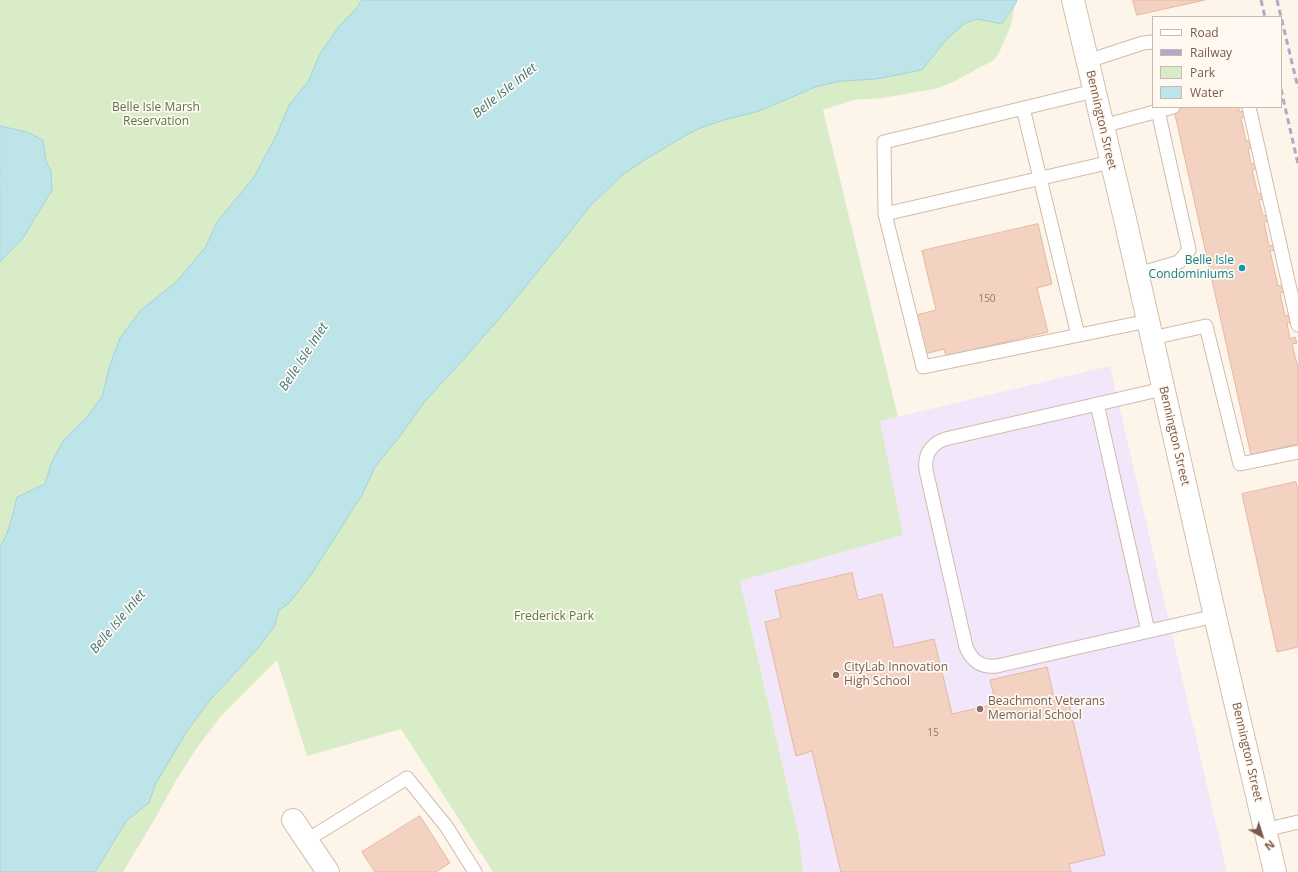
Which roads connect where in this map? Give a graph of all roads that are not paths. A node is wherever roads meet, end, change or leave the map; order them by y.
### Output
1 (1073, 0) edge
2 (1152, 42) edge
3 (1088, 62) junction
4 (1094, 91) junction
5 (1023, 108) junction
6 (1168, 108) edge
7 (1249, 108) edge
8 (1158, 111) junction
9 (1103, 126) junction
10 (1111, 162) junction
11 (1040, 179) junction
12 (885, 214) junction
13 (1138, 274) junction
14 (1298, 325) edge
15 (1150, 330) junction
16 (1078, 335) junction
17 (1163, 389) junction
18 (1097, 404) junction
19 (1298, 452) edge
20 (1215, 616) junction
21 (1148, 631) junction
22 (294, 820) dead end
23 (1298, 822) edge
24 (1265, 830) junction
25 (307, 840) junction
26 (328, 872) edge
27 (475, 872) edge
28 (1275, 872) edge

1 - 3 main road, Bennington Street
2 - 3 lane
3 - 4 main road, Bennington Street
4 - 5 lane
4 - 9 main road, Bennington Street
5 - 11 lane
5 - 12 lane
6 - 8 lane
7 - 14 lane
8 - 9 lane
8 - 13 lane
9 - 10 main road, Bennington Street
10 - 11 lane
10 - 13 main road, Bennington Street
11 - 12 lane
11 - 16 lane
12 - 16 lane
13 - 15 main road, Bennington Street
15 - 16 lane
15 - 17 main road, Bennington Street
15 - 19 lane
17 - 18 lane
17 - 20 main road, Bennington Street
18 - 21 lane
18 - 21 lane
20 - 21 lane
20 - 24 main road, Bennington Street
22 - 25 main road
23 - 24 lane
24 - 28 main road, Bennington Street
25 - 26 main road
25 - 27 lane

